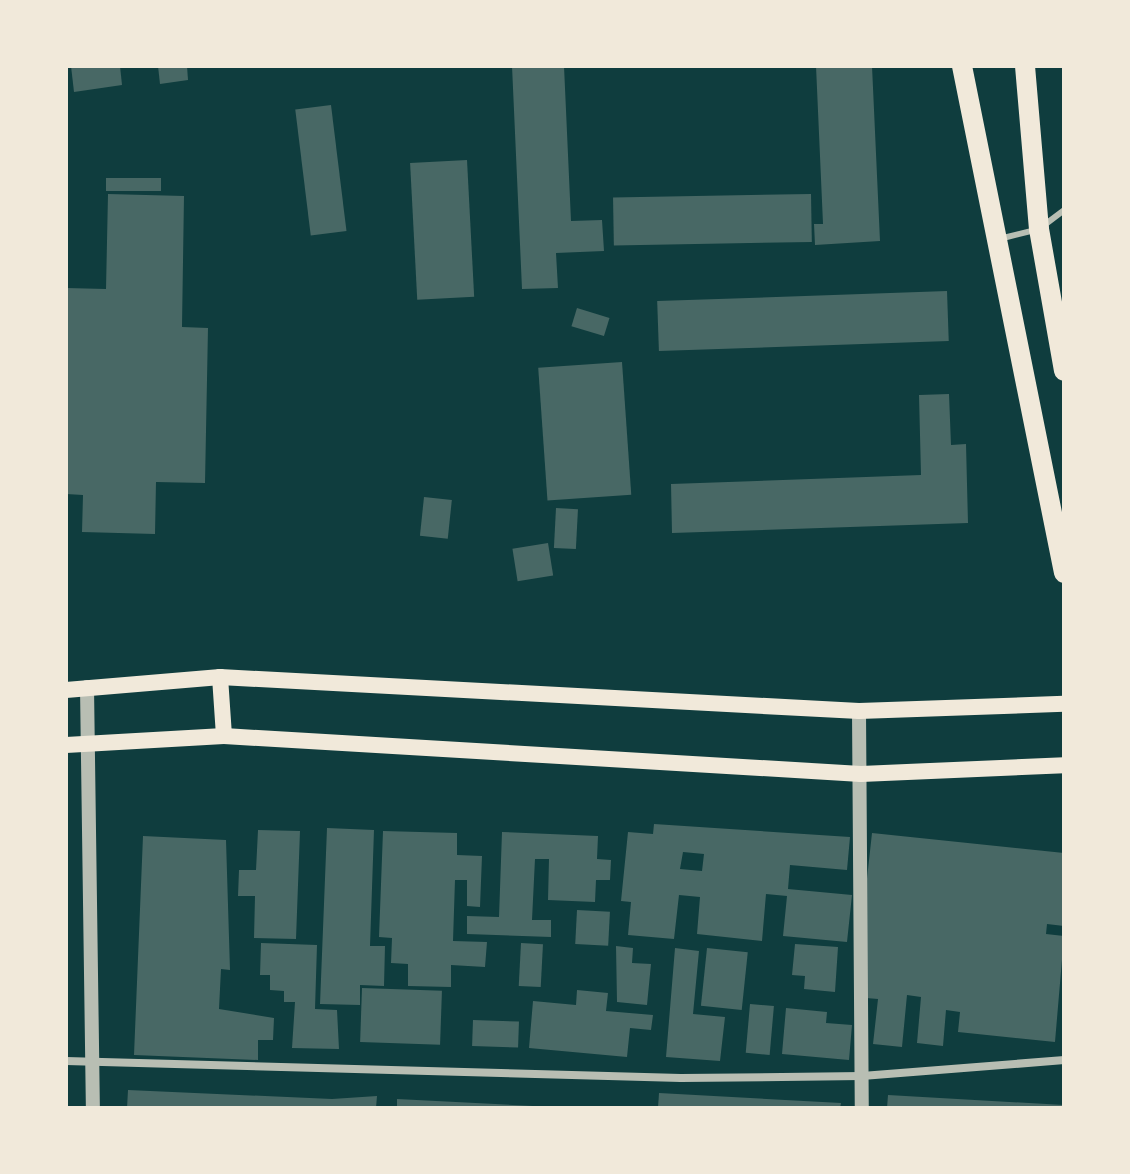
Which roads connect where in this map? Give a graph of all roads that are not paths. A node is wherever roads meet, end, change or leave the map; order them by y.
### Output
1 (962, 66) edge
2 (1025, 66) edge
3 (1064, 210) edge
4 (1039, 229) junction
5 (997, 240) junction
6 (1064, 371) edge
7 (1064, 573) edge
8 (220, 677) junction
9 (87, 687) junction
10 (66, 690) edge
11 (1064, 704) edge
12 (859, 711) junction
13 (224, 736) junction
14 (89, 741) junction
15 (66, 745) edge
16 (1064, 765) edge
17 (861, 774) junction
18 (93, 1060) junction
19 (1064, 1060) edge
20 (66, 1061) edge
21 (862, 1076) junction
22 (93, 1108) edge
23 (862, 1108) edge

1 - 5 main road
2 - 4 main road
3 - 4 lane
4 - 5 lane
4 - 6 main road
5 - 7 main road
8 - 9 main road
8 - 12 main road
8 - 13 main road
9 - 10 main road
9 - 14 street
11 - 12 main road
12 - 17 street
13 - 14 main road
13 - 17 main road
14 - 15 main road
14 - 18 street
16 - 17 main road
17 - 21 street
18 - 20 street
18 - 21 street
18 - 22 street
19 - 21 street
21 - 23 street

